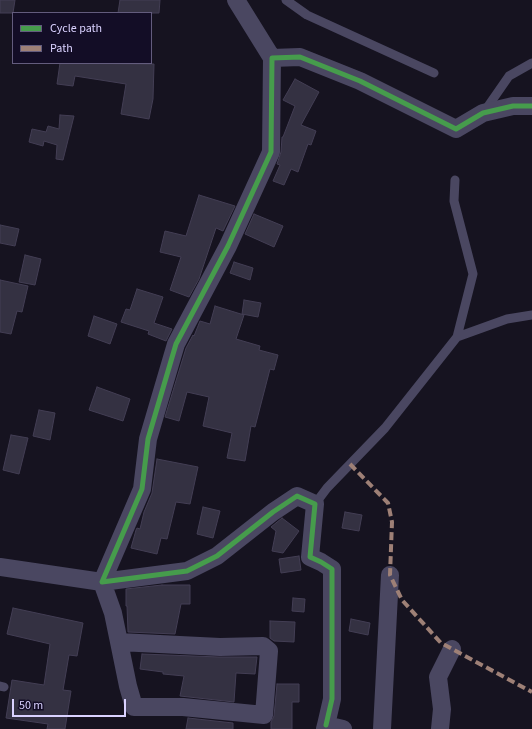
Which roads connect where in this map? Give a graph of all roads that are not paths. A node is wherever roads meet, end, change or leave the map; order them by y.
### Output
1 (236, 0) edge
2 (286, 0) edge
3 (272, 58) junction
4 (532, 62) edge
5 (434, 73) dead end
6 (532, 106) edge
7 (483, 113) junction
8 (455, 180) dead end
9 (532, 315) edge
10 (457, 337) junction
11 (315, 504) junction
12 (0, 567) edge
13 (390, 575) dead end
14 (102, 582) junction
15 (119, 642) junction
16 (452, 649) dead end
17 (332, 728) edge
18 (382, 729) edge
19 (440, 729) edge

1 - 3 street
2 - 5 lane
3 - 7 street
3 - 14 street
4 - 7 lane
6 - 7 street
8 - 10 lane
9 - 10 lane
10 - 11 lane
11 - 14 street
11 - 17 street
12 - 14 street
13 - 18 street
14 - 15 street
15 - 15 street
16 - 19 street

